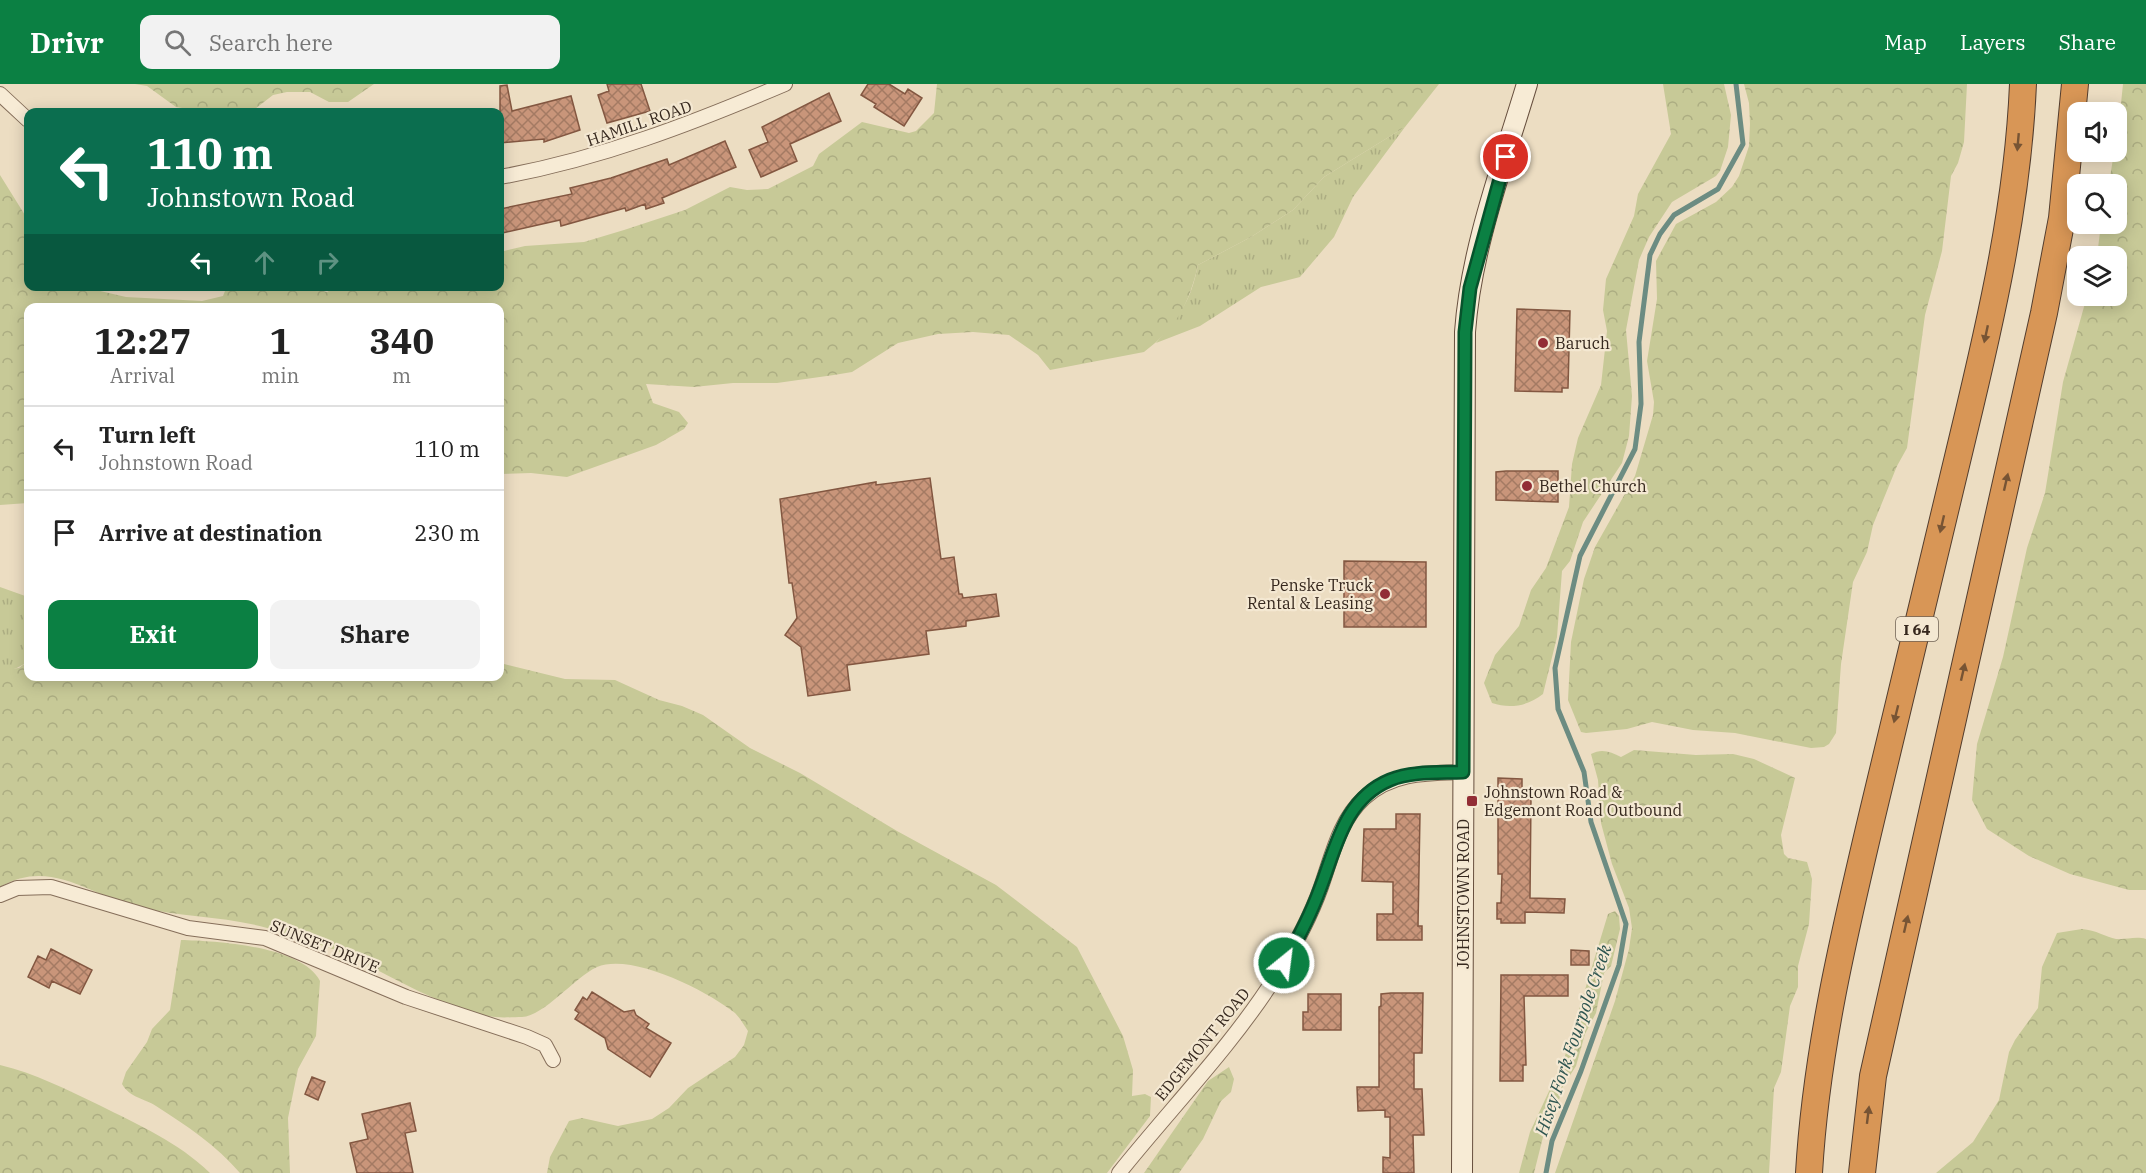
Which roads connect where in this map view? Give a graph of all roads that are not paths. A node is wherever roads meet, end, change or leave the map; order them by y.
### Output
1 (785, 84) edge
2 (1527, 84) edge
3 (2076, 89) edge
4 (2021, 90) edge
5 (0, 94) edge
6 (24, 116) edge
7 (504, 176) edge
8 (1463, 772) junction
9 (0, 895) edge
10 (554, 1060) dead end
11 (1119, 1173) edge
12 (1462, 1173) edge
13 (1809, 1173) edge
14 (1862, 1173) edge

1 - 7 street, HAMILL ROAD
2 - 8 street, JOHNSTOWN ROAD
14 -> 3 highway
4 -> 13 highway, I 64
5 - 6 street
8 - 11 street, EDGEMONT ROAD
8 - 12 street, JOHNSTOWN ROAD
9 - 10 street, SUNSET DRIVE

